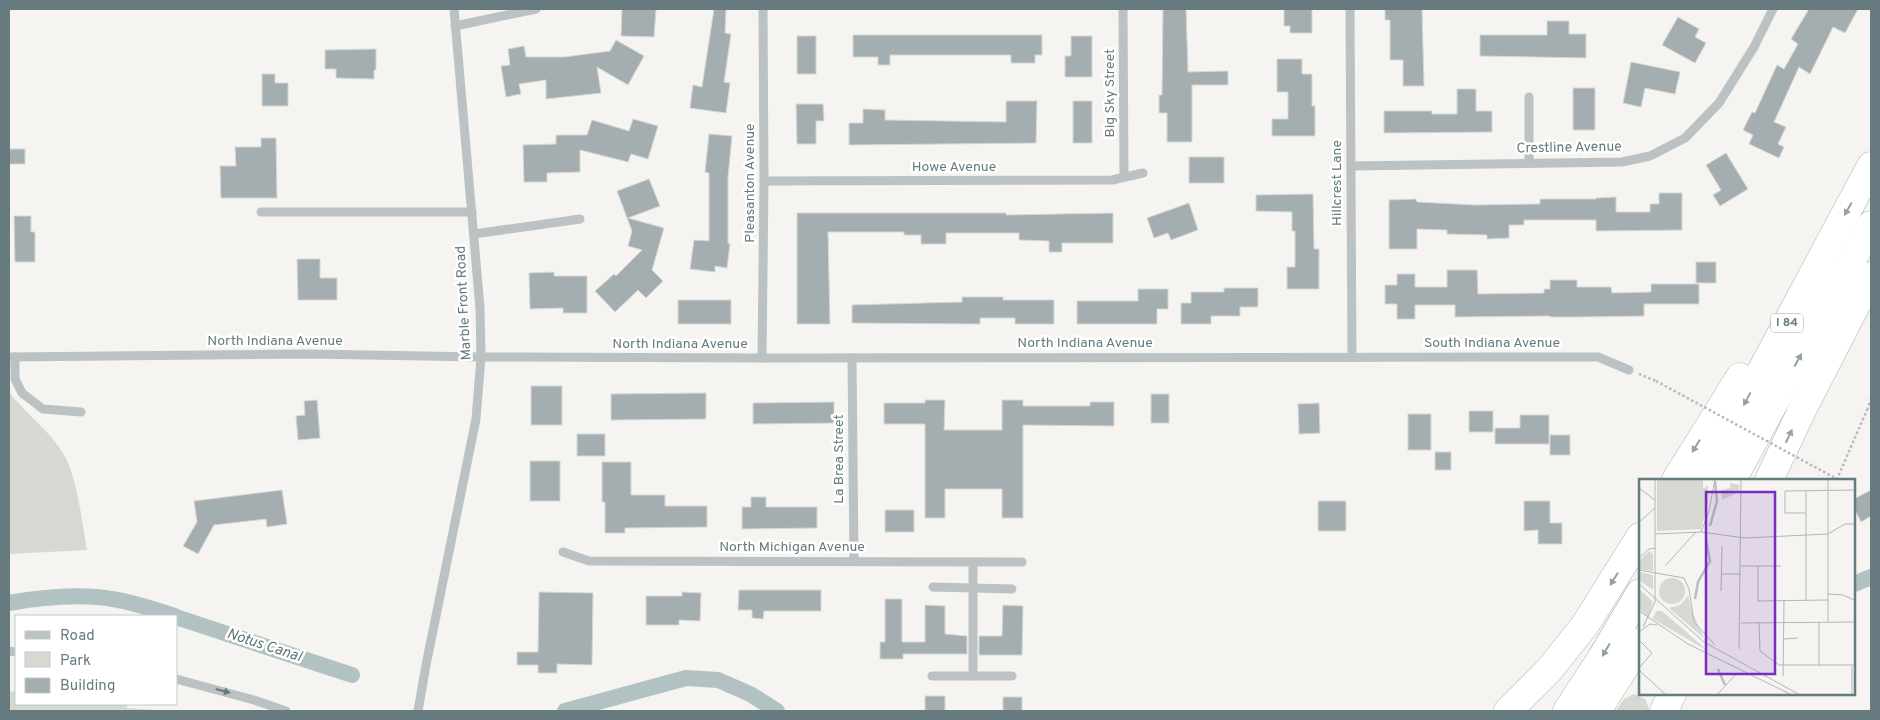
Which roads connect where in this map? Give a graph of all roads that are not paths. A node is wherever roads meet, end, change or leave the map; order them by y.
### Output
1 (454, 9) edge
2 (536, 9) edge
3 (763, 9) edge
4 (1123, 9) edge
5 (1350, 9) edge
6 (1773, 9) edge
7 (455, 26) junction
8 (1530, 97) dead end
9 (1529, 163) junction
10 (1351, 166) junction
11 (1871, 166) edge
12 (1142, 173) dead end
13 (1124, 177) junction
14 (764, 181) junction
15 (261, 212) dead end
16 (472, 212) junction
17 (580, 219) dead end
18 (1871, 225) edge
19 (474, 234) junction
20 (1811, 275) junction
21 (1871, 276) edge
22 (12, 357) edge
23 (481, 357) junction
24 (1352, 357) junction
25 (762, 358) junction
26 (852, 358) junction
27 (1630, 370) road end
28 (81, 412) dead end
29 (1677, 479) edge
30 (1704, 479) edge
31 (1733, 479) edge
32 (1769, 479) edge
33 (1639, 539) edge
34 (563, 552) dead end
35 (854, 561) junction
36 (973, 562) junction
37 (1022, 562) dead end
38 (933, 587) dead end
39 (973, 588) junction
40 (1012, 588) dead end
41 (1639, 595) edge
42 (1639, 644) edge
43 (932, 676) dead end
44 (973, 676) junction
45 (1012, 676) dead end
46 (178, 680) edge
47 (1672, 695) edge
48 (286, 711) edge
49 (418, 711) edge
50 (1508, 711) edge
51 (1567, 711) edge
52 (1597, 711) edge
53 (1664, 711) edge

1 - 7 street, Marble Front Road
2 - 7 street
3 - 14 street, Pleasanton Avenue
4 - 13 street, Big Sky Street
5 - 10 street, Hillcrest Lane
6 - 9 street, Crestline Avenue
7 - 16 street, Marble Front Road
8 - 9 street
9 - 10 street, Crestline Avenue
10 - 24 street, Hillcrest Lane
11 -> 20 highway, I 84
12 - 13 street, Howe Avenue
13 - 14 street, Howe Avenue
14 - 25 street, Pleasanton Avenue
15 - 16 street
16 - 19 street, Marble Front Road
17 - 19 street
31 -> 18 highway, I 84
19 - 23 street, Marble Front Road
20 -> 29 highway
20 -> 30 highway, I 84
32 -> 21 highway
22 - 23 street, North Indiana Avenue
22 - 28 street
23 - 25 street, North Indiana Avenue
23 - 49 street, Marble Front Road
24 - 26 street, North Indiana Avenue
24 - 27 street, South Indiana Avenue
25 - 26 street, North Indiana Avenue
26 - 35 street, La Brea Street
33 -> 50 highway
34 - 35 street, North Michigan Avenue
35 - 36 street, North Michigan Avenue
36 - 37 street, North Michigan Avenue
36 - 39 street
38 - 39 street
39 - 40 street
39 - 44 street
41 -> 51 highway
42 - 52 highway
43 - 44 street
44 - 45 street
46 -> 48 street
47 - 53 highway

